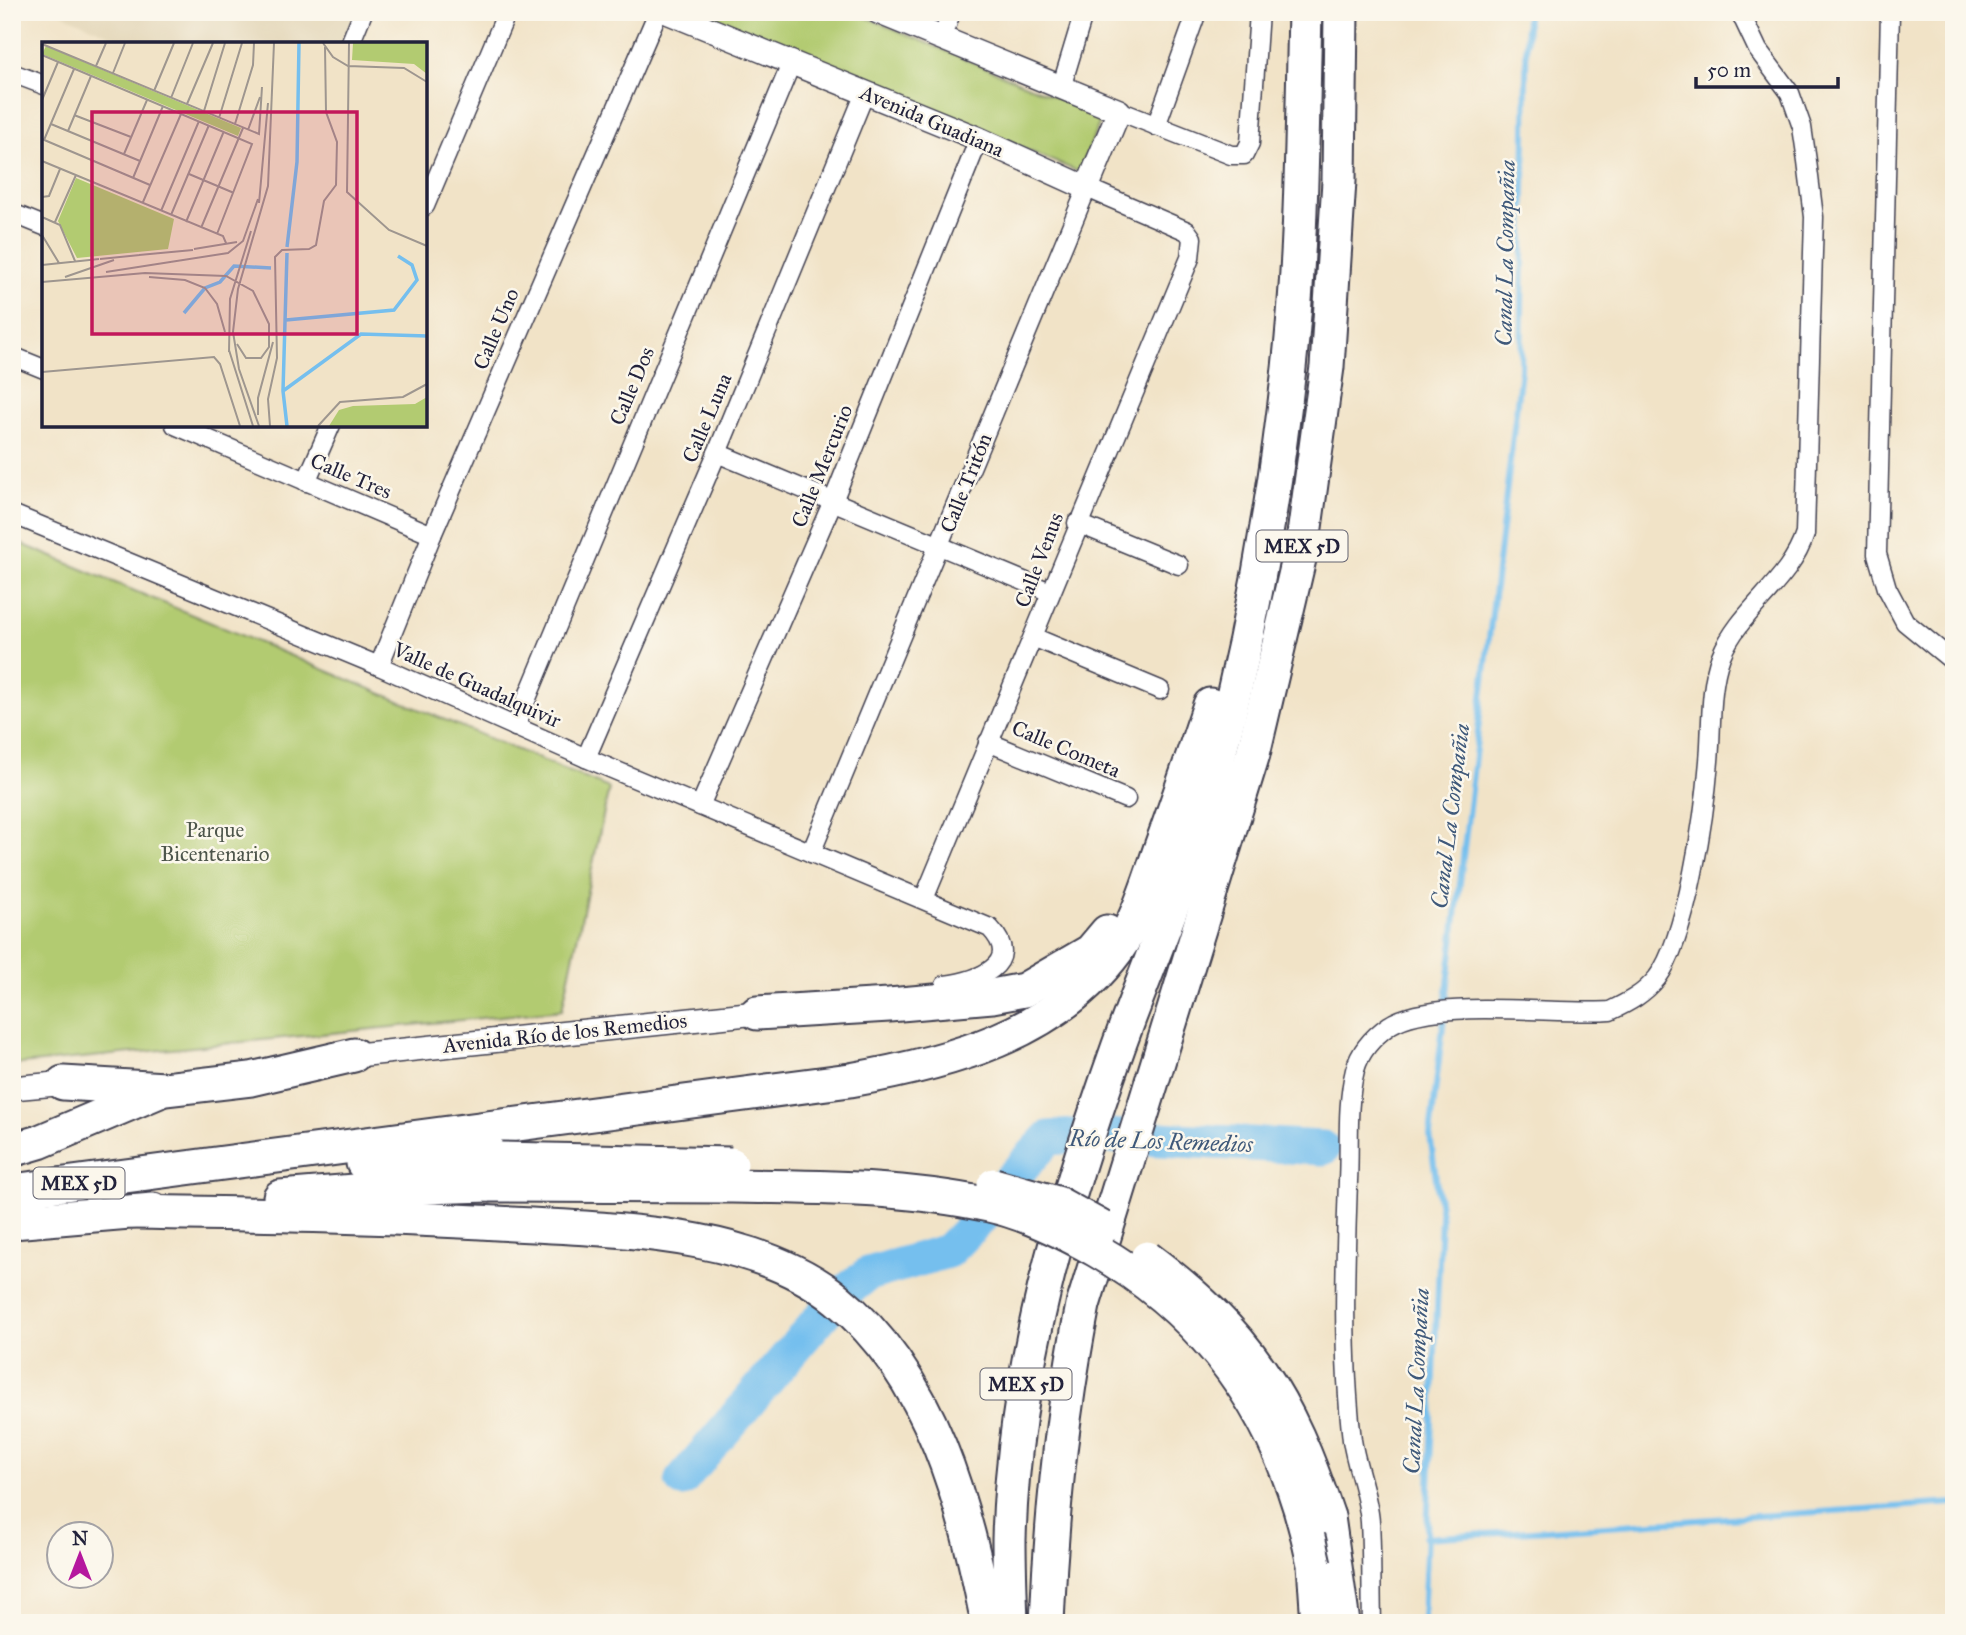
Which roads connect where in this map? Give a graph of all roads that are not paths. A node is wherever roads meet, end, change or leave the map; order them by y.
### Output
1 (363, 12) edge
2 (507, 12) edge
3 (658, 12) edge
4 (667, 12) edge
5 (878, 12) edge
6 (951, 12) edge
7 (1084, 12) edge
8 (1197, 12) edge
9 (1259, 12) edge
10 (1305, 12) edge
11 (1341, 12) edge
12 (1740, 12) edge
13 (1890, 12) edge
14 (943, 38) junction
15 (351, 42) edge
16 (792, 64) junction
17 (12, 73) edge
18 (42, 84) edge
19 (1061, 88) junction
20 (865, 93) junction
21 (1119, 111) junction
22 (1156, 126) junction
23 (979, 139) junction
24 (1087, 188) junction
25 (427, 201) edge
26 (12, 213) edge
27 (42, 225) edge
28 (1192, 238) joint
29 (12, 356) edge
30 (42, 368) edge
31 (180, 427) edge
32 (330, 427) edge
33 (717, 453) junction
34 (306, 481) junction
35 (833, 501) junction
36 (12, 514) edge
37 (1077, 523) junction
38 (432, 535) junction
39 (1267, 537) junction
40 (940, 548) junction
41 (1179, 565) dead end
42 (1050, 592) junction
43 (1033, 637) junction
44 (1954, 662) edge
45 (379, 666) junction
46 (1160, 690) dead end
47 (515, 727) junction
48 (988, 742) junction
49 (586, 758) junction
50 (1126, 799) dead end
51 (700, 806) junction
52 (811, 853) junction
53 (1149, 882) junction
54 (924, 898) junction
55 (757, 1013) junction
56 (354, 1055) junction
57 (63, 1083) junction
58 (12, 1088) edge
59 (165, 1088) junction
60 (12, 1150) edge
61 (495, 1172) junction
62 (146, 1175) junction
63 (12, 1191) edge
64 (132, 1212) junction
65 (12, 1222) edge
66 (1052, 1528) junction
67 (988, 1623) edge
68 (1010, 1623) edge
69 (1047, 1623) edge
70 (1066, 1623) edge
71 (1318, 1623) edge
72 (1343, 1623) edge
73 (1372, 1623) edge

1 - 15 street
2 - 25 street
3 - 38 street, Calle Uno
4 - 16 street, Avenida Guadiana
5 - 14 street
6 - 14 street
7 - 19 street
8 - 22 street
9 - 22 street
10 - 39 highway, MEX 5D
11 - 66 highway, MEX 5D
12 - 73 street
13 - 44 street
14 - 19 street
16 - 20 street, Avenida Guadiana
16 - 47 street, Calle Dos
17 - 18 street
19 - 21 street
20 - 23 street, Avenida Guadiana
20 - 33 street, Calle Luna
21 - 22 street
21 - 24 street, Calle Tritón
23 - 24 street, Avenida Guadiana
23 - 35 street, Calle Mercurio
24 - 28 street, Avenida Guadiana
24 - 40 street, Calle Tritón
26 - 27 street
28 - 37 street, Calle Venus
29 - 30 street
31 - 34 street, Calle Tres
32 - 34 street
33 - 35 street
33 - 49 street, Calle Luna
34 - 38 street, Calle Tres
35 - 40 street
35 - 51 street, Calle Mercurio
36 - 45 street, Valle de Guadalquivir
37 - 41 street
37 - 42 street, Calle Venus
38 - 45 street, Calle Uno
39 - 53 highway
39 - 68 highway, MEX 5D
40 - 42 street
40 - 52 street, Calle Tritón
42 - 43 street, Calle Venus
43 - 46 street
43 - 48 street, Calle Venus
45 - 47 street, Valle de Guadalquivir
47 - 49 street, Valle de Guadalquivir
48 - 50 street, Calle Cometa
48 - 54 street, Calle Venus
49 - 51 street, Valle de Guadalquivir
51 - 52 street, Valle de Guadalquivir
52 - 54 street, Valle de Guadalquivir
53 - 55 highway
53 - 62 highway
54 - 55 street, Avenida Río de los Remedios
55 - 56 street, Avenida Río de los Remedios
56 - 57 street, Avenida Río de los Remedios
56 - 59 highway
57 - 58 street, Avenida Río de los Remedios
57 - 59 highway
59 - 60 highway
61 - 62 highway
61 - 64 highway
61 - 71 highway, bridge
61 - 72 highway, bridge
62 - 63 highway, MEX 5D
64 - 65 highway, MEX 5D
64 - 67 highway
66 - 69 highway, MEX 5D
66 - 70 highway

